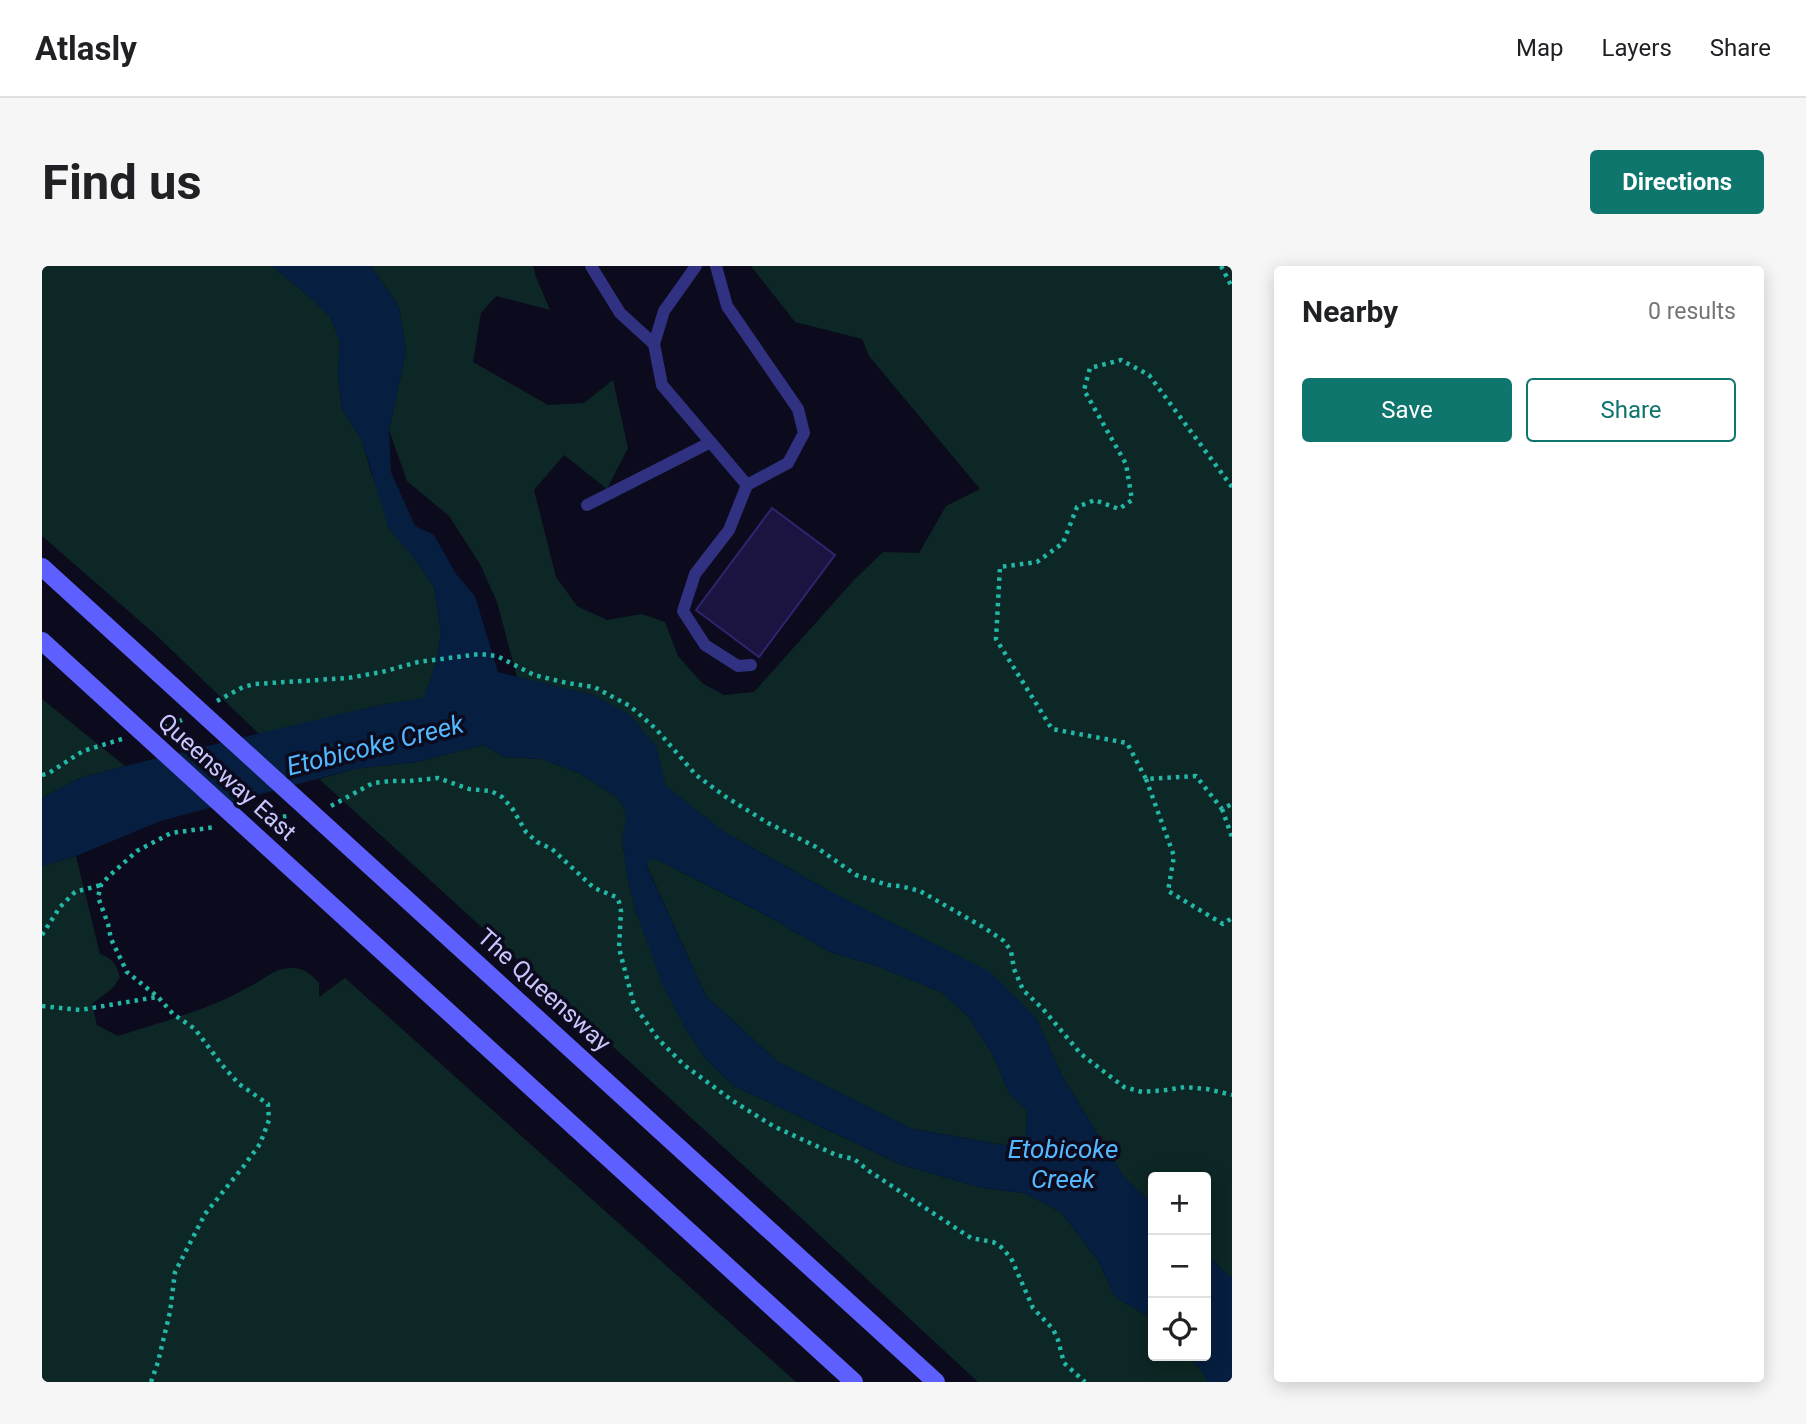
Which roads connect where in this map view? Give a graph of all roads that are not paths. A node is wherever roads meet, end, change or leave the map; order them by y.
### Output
1 (591, 266) edge
2 (696, 266) edge
3 (716, 266) edge
4 (654, 344) junction
5 (711, 442) junction
6 (747, 485) junction
7 (587, 505) dead end
8 (42, 567) edge
9 (42, 641) edge
10 (751, 665) dead end
11 (853, 1382) edge
12 (936, 1382) edge

1 - 4 lane
2 - 4 lane
3 - 6 lane
4 - 5 lane
5 - 6 lane
5 - 7 lane
6 - 10 lane
8 - 12 main road, The Queensway
9 - 11 main road, Queensway East

